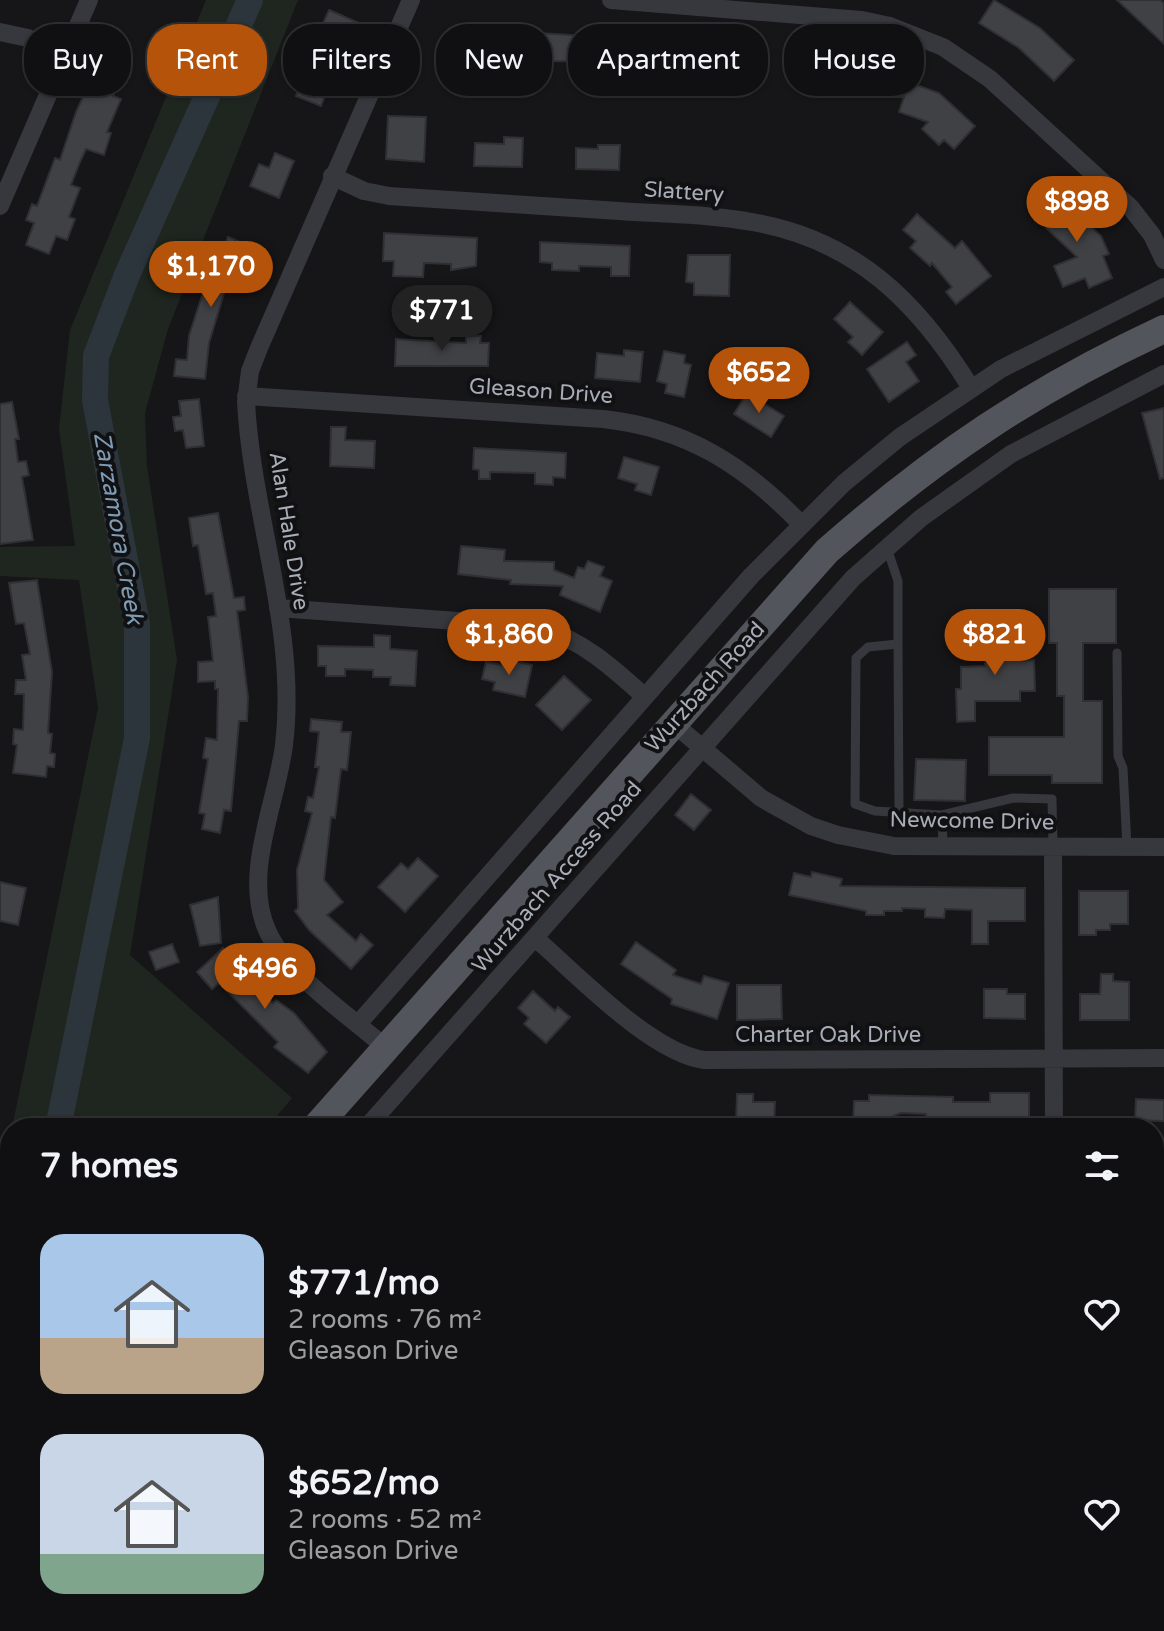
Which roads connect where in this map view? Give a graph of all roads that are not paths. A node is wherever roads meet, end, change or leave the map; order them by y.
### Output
1 (89, 0) edge
2 (411, 0) edge
3 (611, 0) edge
4 (78, 24) edge
5 (0, 32) edge
6 (24, 37) edge
7 (47, 96) edge
8 (332, 176) junction
9 (0, 206) edge
10 (1164, 260) edge
11 (1164, 287) edge
12 (1164, 329) edge
13 (1164, 374) edge
14 (971, 388) junction
15 (246, 396) junction
16 (801, 524) junction
17 (887, 548) junction
18 (278, 608) junction
19 (898, 644) junction
20 (1117, 653) dead end
21 (645, 697) junction
22 (673, 723) junction
23 (702, 749) junction
24 (899, 811) junction
25 (942, 815) junction
26 (943, 846) junction
27 (1053, 846) junction
28 (1127, 847) junction
29 (1164, 847) edge
30 (535, 938) junction
31 (358, 1024) junction
32 (386, 1048) junction
33 (1054, 1058) junction
34 (1164, 1058) edge
35 (324, 1118) edge
36 (378, 1118) edge
37 (1054, 1118) edge

1 - 4 street
2 - 8 street, Alan Hale Drive
3 - 10 street
5 - 6 street
7 - 9 street
8 - 14 street, Slattery
8 - 15 street, Alan Hale Drive
11 - 14 street
12 - 22 main road, Wurzbach Road
13 - 17 street, Wurzbach Access Road
14 - 16 street
15 - 16 street, Gleason Drive
15 - 18 street, Alan Hale Drive
16 - 21 street
17 - 19 lane
17 - 23 street, Wurzbach Access Road
18 - 21 street
18 - 31 street, Alan Hale Drive
19 - 24 lane
19 - 24 lane
20 - 28 lane
21 - 31 street
22 - 23 street, Newcome Drive
22 - 32 main road, Wurzbach Road
23 - 26 street, Newcome Drive
23 - 30 street, Wurzbach Access Road
24 - 25 lane
25 - 26 lane
25 - 27 lane
26 - 27 street, Newcome Drive
27 - 28 street, Newcome Drive
27 - 33 street
28 - 29 street, Newcome Drive
30 - 33 street, Charter Oak Drive
30 - 36 street, Wurzbach Access Road
31 - 32 street, Alan Hale Drive
32 - 35 main road, Wurzbach Road
33 - 34 street, Charter Oak Drive
33 - 37 street

